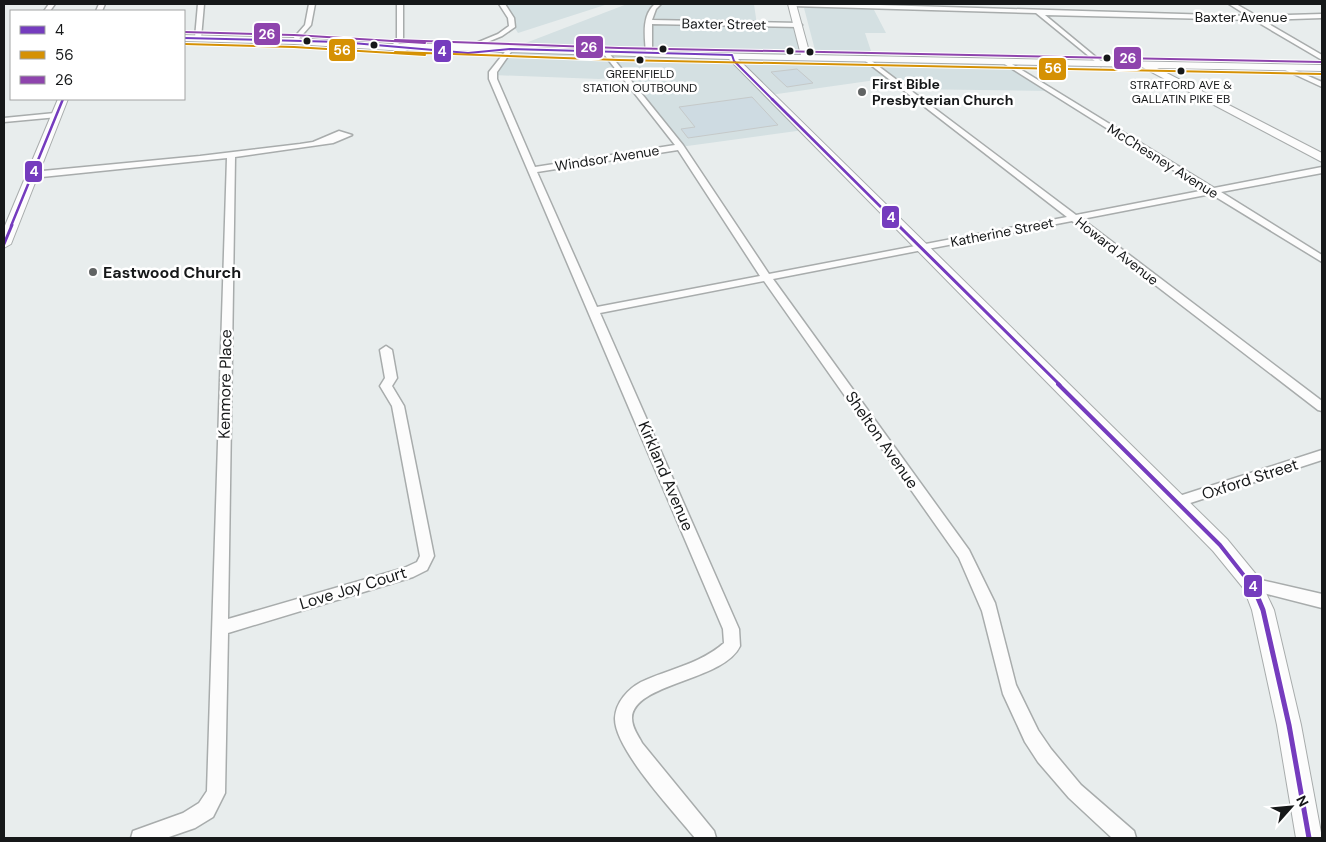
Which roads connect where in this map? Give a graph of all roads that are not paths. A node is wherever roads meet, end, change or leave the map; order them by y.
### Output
1 (202, 4) edge
2 (312, 4) edge
3 (400, 4) edge
4 (502, 4) edge
5 (658, 4) edge
6 (792, 4) edge
7 (1028, 4) edge
8 (1232, 4) edge
9 (1038, 12) junction
10 (1322, 16) edge
11 (1255, 18) junction
12 (649, 22) junction
13 (798, 26) junction
14 (185, 38) edge
15 (198, 38) junction
16 (294, 41) junction
17 (395, 46) junction
18 (471, 47) junction
19 (510, 49) junction
20 (606, 53) junction
21 (649, 54) junction
22 (732, 55) junction
23 (806, 57) junction
24 (865, 58) junction
25 (1322, 58) edge
26 (1005, 62) junction
27 (1101, 64) junction
28 (1145, 65) junction
29 (1284, 68) junction
30 (1322, 68) edge
31 (1322, 86) edge
32 (62, 100) edge
33 (55, 115) junction
34 (4, 120) edge
35 (316, 144) dead end
36 (680, 147) junction
37 (231, 155) junction
38 (1322, 158) edge
39 (533, 170) junction
40 (1322, 170) edge
41 (32, 175) junction
42 (1212, 191) junction
43 (1076, 218) junction
44 (4, 244) edge
45 (923, 248) junction
46 (1322, 259) edge
47 (766, 277) junction
48 (594, 311) junction
49 (386, 350) dead end
50 (1322, 407) edge
51 (1322, 456) edge
52 (1178, 502) junction
53 (1252, 584) junction
54 (1322, 601) edge
55 (219, 629) junction
56 (140, 838) edge
57 (707, 838) edge
58 (1127, 838) edge
59 (1310, 838) edge

1 - 15 street
2 - 16 street
3 - 17 street
4 - 18 street
5 - 12 street
6 - 9 street, Baxter Avenue
6 - 13 main road
7 - 9 street
8 - 11 street
9 - 11 street, Baxter Avenue
9 - 27 street
10 - 11 street, Baxter Avenue
11 - 25 street
12 - 13 street, Baxter Street
12 - 21 street
13 - 23 main road
14 - 15 main road
15 - 16 main road
16 - 17 main road
17 - 18 main road
17 - 19 main road
18 - 19 main road
19 - 20 main road
19 - 39 street, Kirkland Avenue
20 - 21 main road
20 - 36 street, Shelton Avenue
21 - 22 main road
22 - 23 main road
22 - 45 main road
23 - 24 main road
24 - 26 main road
24 - 43 street, Howard Avenue
26 - 27 main road
26 - 42 street, McChesney Avenue
27 - 28 main road
28 - 29 main road
28 - 38 main road
29 - 30 main road
29 - 31 street
32 - 33 main road
33 - 34 street
33 - 41 main road
35 - 37 street
36 - 39 street, Windsor Avenue
36 - 47 street, Shelton Avenue
37 - 41 street
37 - 55 street, Kenmore Place
39 - 48 street, Kirkland Avenue
40 - 42 street, Katherine Street
41 - 44 main road
42 - 43 street, Katherine Street
42 - 46 street, McChesney Avenue
43 - 45 street, Katherine Street
43 - 50 street, Howard Avenue
45 - 47 street, Katherine Street
45 - 52 main road
47 - 48 street, Katherine Street
47 - 58 street, Shelton Avenue
48 - 57 street, Kirkland Avenue
49 - 55 street, Love Joy Court
51 - 52 street, Oxford Street
52 - 53 main road
53 - 54 street
53 - 59 main road
55 - 56 street, Kenmore Place

